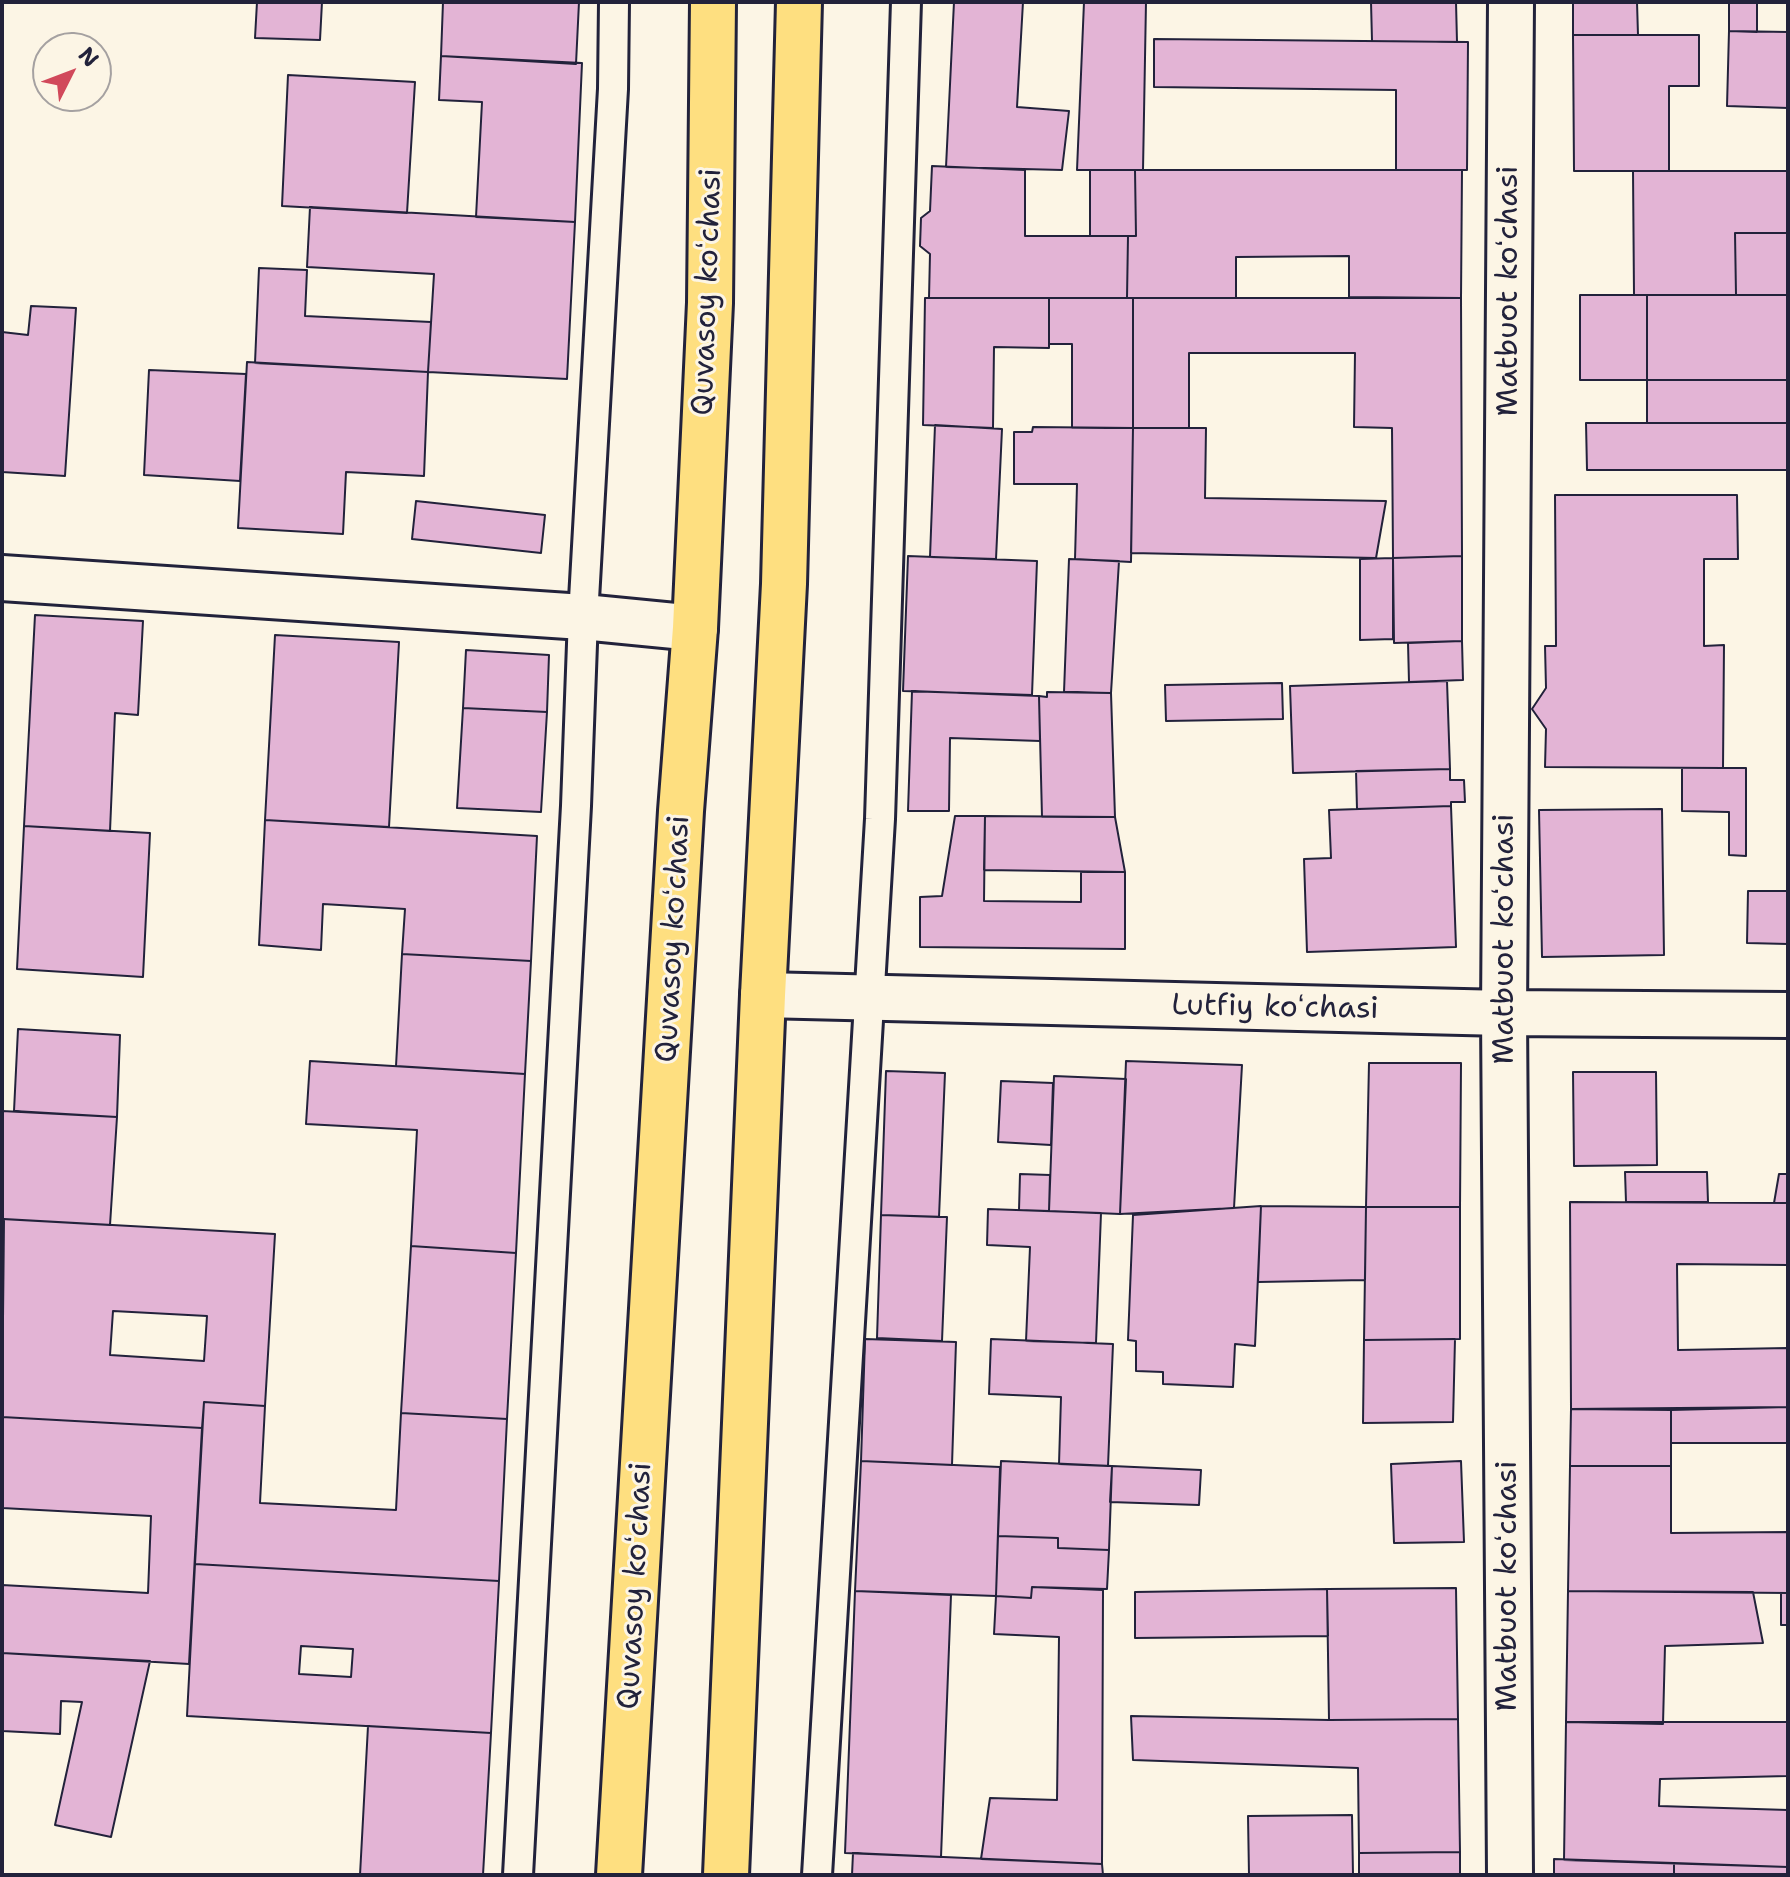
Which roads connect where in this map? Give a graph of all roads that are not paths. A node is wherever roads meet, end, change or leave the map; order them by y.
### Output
1 (614, 2) edge
2 (713, 2) edge
3 (799, 2) edge
4 (906, 2) edge
5 (1511, 2) edge
6 (2, 578) edge
7 (583, 617) junction
8 (695, 628) junction
9 (763, 995) junction
10 (868, 999) junction
11 (1504, 1013) junction
12 (1788, 1015) edge
13 (518, 1875) edge
14 (619, 1875) edge
15 (726, 1875) edge
16 (817, 1875) edge
17 (1510, 1875) edge

1 - 7 lane
2 - 8 main road, Quvasoy koʻchasi
3 - 9 main road
4 - 10 lane
5 - 11 street, Matbuot koʻchasi
6 - 7 street
7 - 8 street
7 - 13 lane
8 - 14 main road, Quvasoy koʻchasi
9 - 10 street, Lutfiy koʻchasi
9 - 15 main road
10 - 11 street, Lutfiy koʻchasi
10 - 16 lane
11 - 12 street, Lutfiy koʻchasi
11 - 17 street, Matbuot koʻchasi

